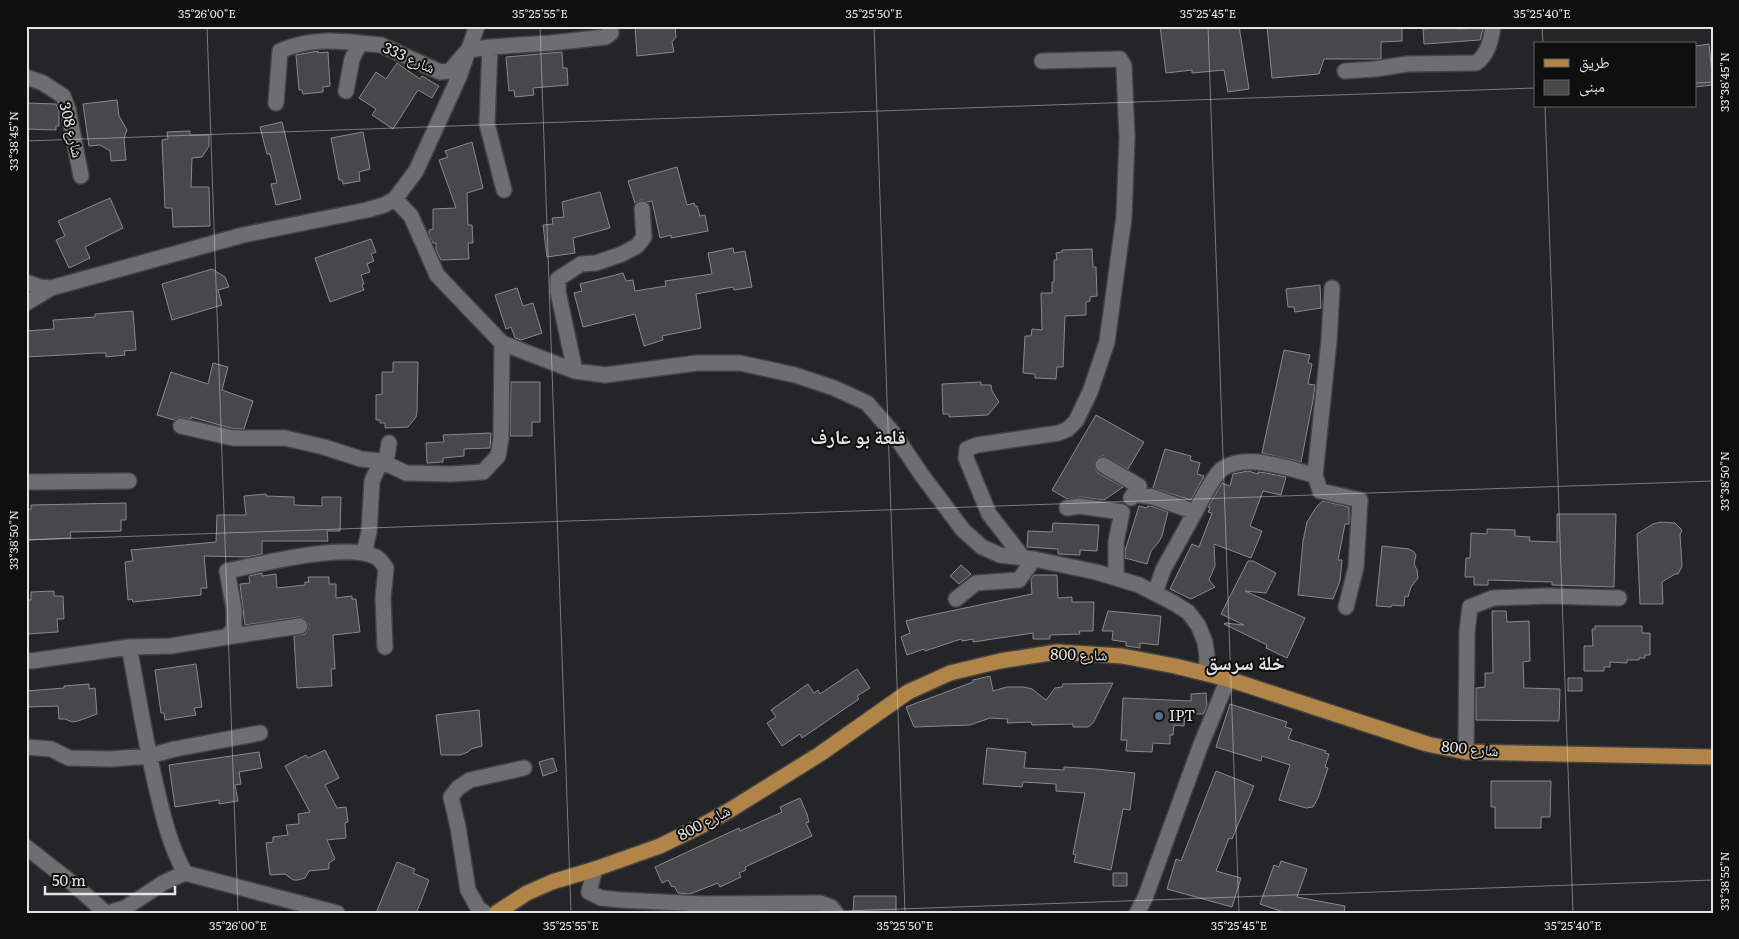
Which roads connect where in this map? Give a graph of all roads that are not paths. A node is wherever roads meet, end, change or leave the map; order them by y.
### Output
1 (477, 26) edge
2 (610, 26) edge
3 (1492, 26) edge
4 (360, 43) junction
5 (490, 46) junction
6 (468, 50) junction
7 (1042, 61) dead end
8 (1344, 71) dead end
9 (26, 77) edge
10 (346, 91) dead end
11 (276, 103) dead end
12 (81, 176) dead end
13 (504, 190) dead end
14 (395, 199) junction
15 (642, 209) dead end
16 (26, 282) edge
17 (51, 288) junction
18 (1332, 288) dead end
19 (26, 303) edge
20 (502, 343) junction
21 (576, 372) junction
22 (181, 426) dead end
23 (389, 443) dead end
24 (382, 461) junction
25 (1104, 465) dead end
26 (1315, 475) junction
27 (129, 481) dead end
28 (26, 482) edge
29 (1134, 494) junction
30 (1067, 508) dead end
31 (1122, 512) junction
32 (1195, 512) junction
33 (364, 553) junction
34 (1029, 559) junction
35 (1116, 578) junction
36 (1155, 593) junction
37 (1619, 598) dead end
38 (956, 599) dead end
39 (1346, 607) dead end
40 (300, 626) dead end
41 (226, 637) junction
42 (129, 647) junction
43 (385, 647) dead end
44 (26, 660) edge
45 (1206, 672) junction
46 (1228, 679) junction
47 (260, 733) dead end
48 (26, 747) edge
49 (1466, 752) junction
50 (149, 756) junction
51 (1713, 757) edge
52 (524, 768) dead end
53 (26, 848) edge
54 (595, 869) junction
55 (185, 872) junction
56 (702, 908) edge
57 (107, 913) edge
58 (337, 913) edge
59 (485, 913) edge
60 (496, 913) edge
61 (836, 913) edge
62 (1137, 913) edge

1 - 6 street
2 - 5 street
3 - 8 street
4 - 6 street, شارع 333
4 - 10 street
4 - 11 street, شارع 333
5 - 6 street
5 - 13 street
6 - 14 street
7 - 34 street
9 - 12 street, شارع 308
14 - 17 street
14 - 20 street
15 - 21 street
16 - 17 street
17 - 19 street
18 - 26 street
20 - 21 street
20 - 24 street
21 - 34 street
22 - 24 street
23 - 24 street
24 - 33 street
25 - 29 street
26 - 32 street
26 - 39 street
27 - 28 street
29 - 31 street
29 - 32 street
30 - 31 street
31 - 35 street
32 - 36 street
33 - 41 street
33 - 43 street
34 - 35 street
34 - 38 street
35 - 36 street
36 - 45 street
37 - 49 street
40 - 41 street
41 - 42 street
42 - 44 street
42 - 50 street
45 - 46 main road, شارع 800
45 - 54 main road, شارع 800
46 - 49 main road, شارع 800
46 - 62 street
47 - 50 street
48 - 50 street
49 - 51 main road, شارع 800
50 - 55 street
52 - 59 street
53 - 57 street
54 - 56 street
54 - 60 main road, شارع 800
55 - 57 street
55 - 58 street
56 - 61 street

